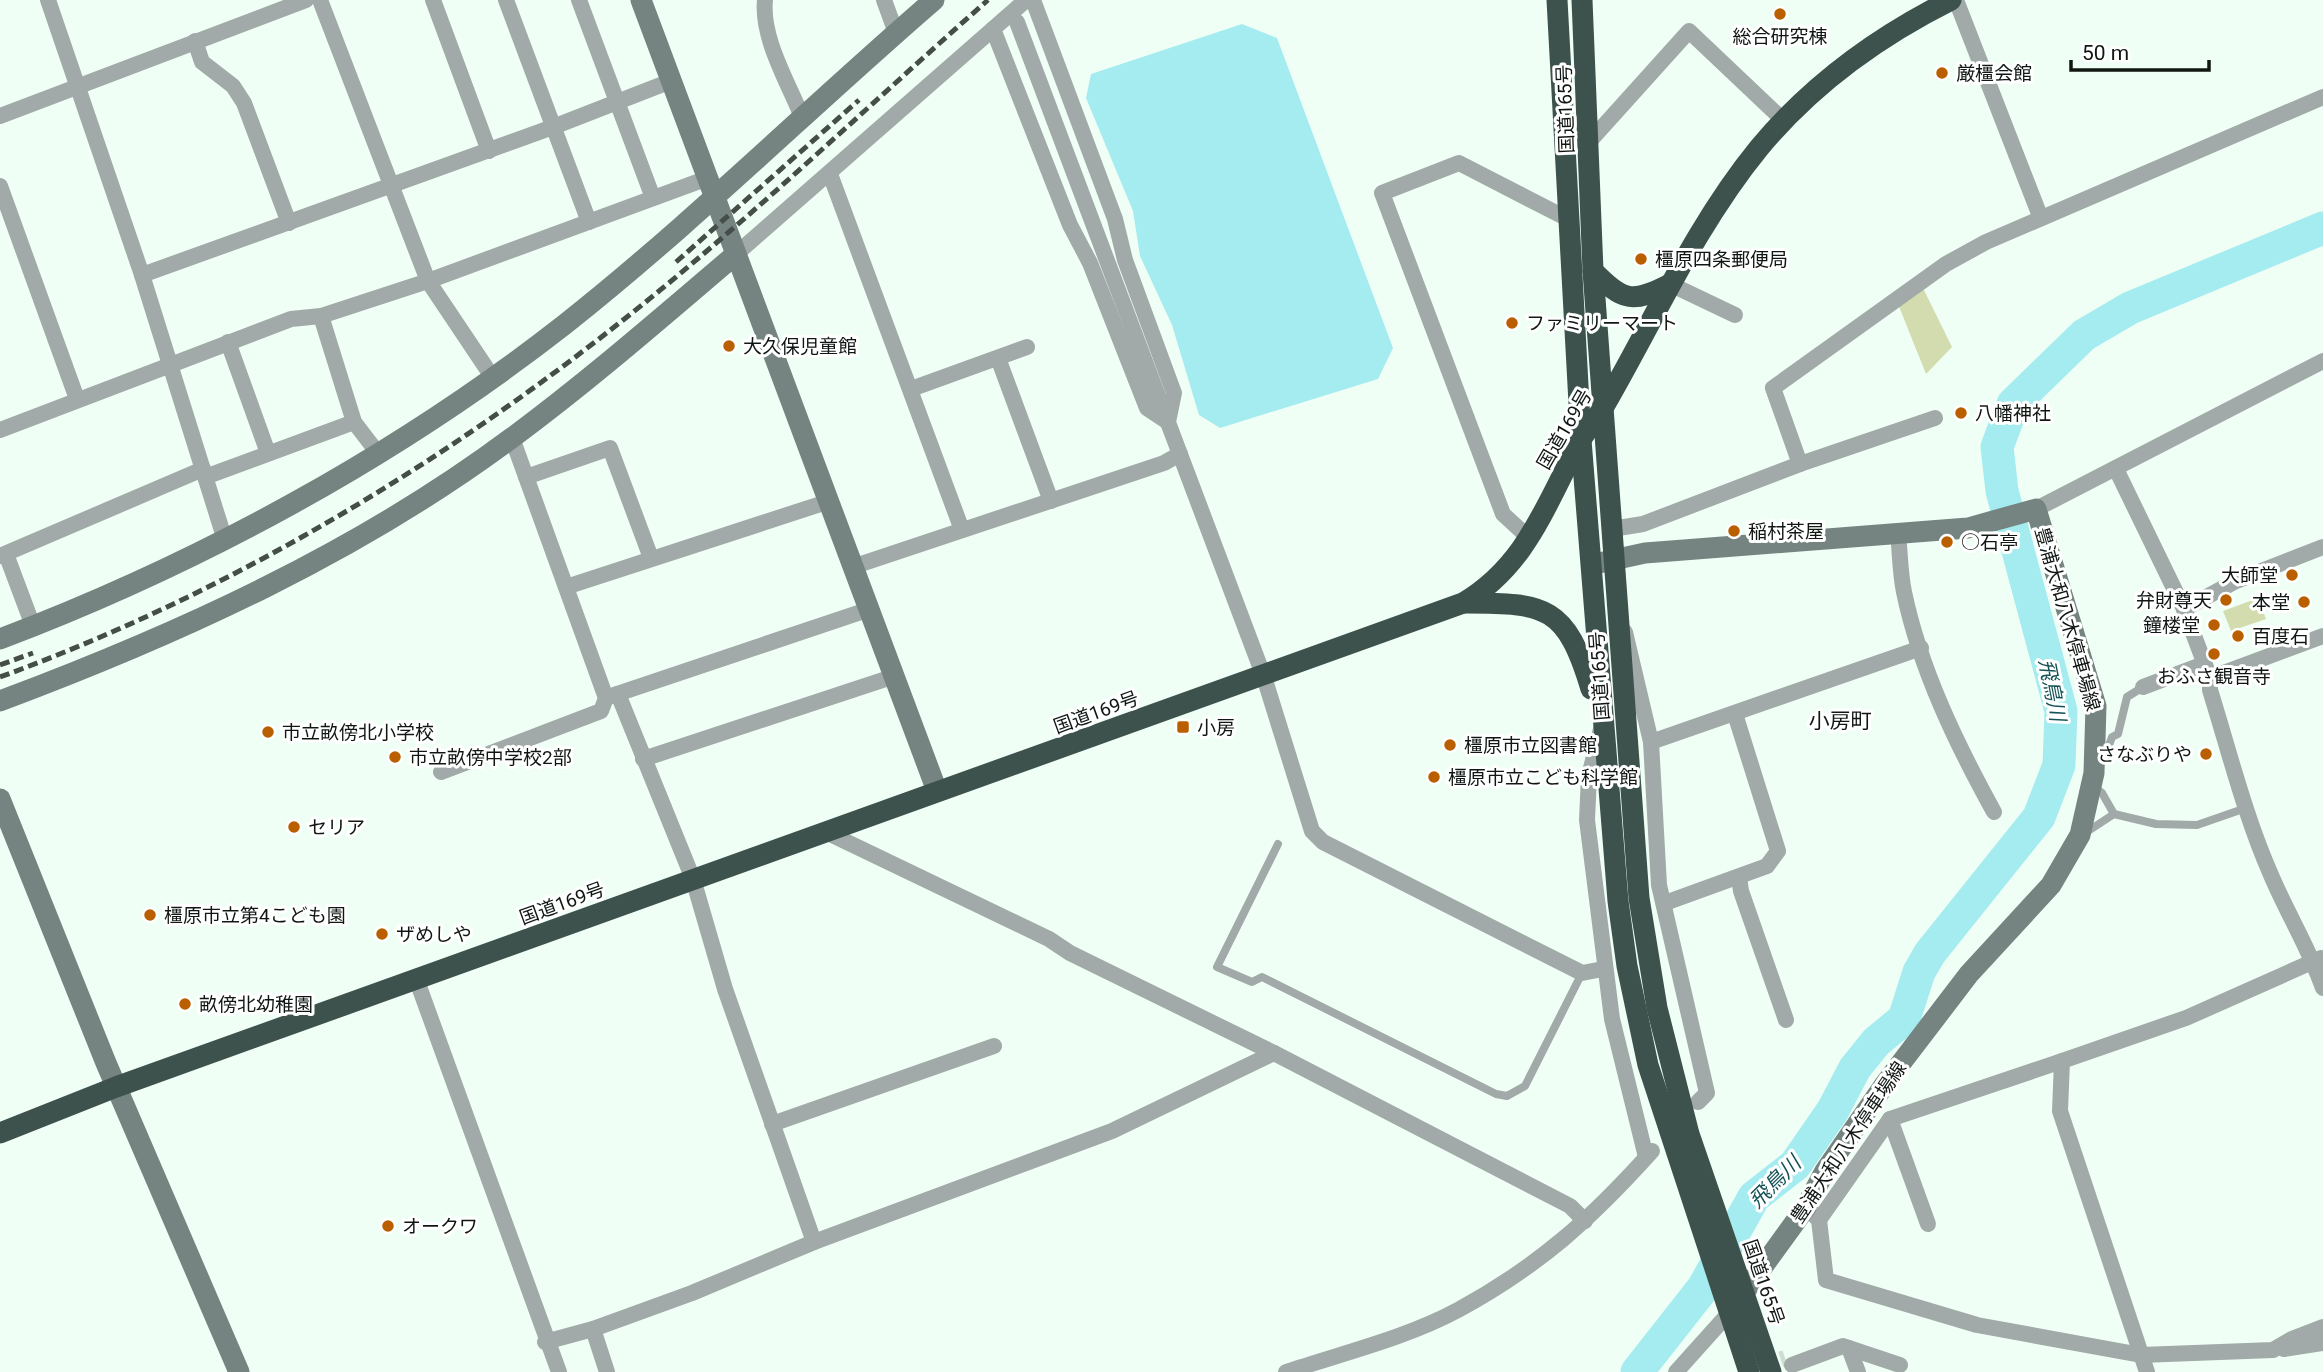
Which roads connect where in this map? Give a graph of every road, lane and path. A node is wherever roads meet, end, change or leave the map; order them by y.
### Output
1 (48, 0) edge
2 (306, 0) edge
3 (320, 0) edge
4 (433, 0) edge
5 (506, 0) edge
6 (579, 0) edge
7 (641, 0) edge
8 (765, 0) edge
9 (884, 0) edge
10 (934, 0) edge
11 (1026, 0) edge
12 (1033, 0) edge
13 (1545, 0) edge
14 (1557, 0) edge
15 (1582, 0) edge
16 (1591, 0) edge
17 (1951, 0) edge
18 (1956, 0) edge
19 (1017, 22) dead end
20 (993, 29) junction
21 (896, 33) junction
22 (195, 41) junction
23 (1585, 46) junction
24 (1559, 47) junction
25 (671, 81) junction
26 (78, 85) junction
27 (2323, 97) edge
28 (617, 102) junction
29 (0, 116) edge
30 (803, 117) junction
31 (1783, 120) junction
32 (554, 127) junction
33 (1589, 142) junction
34 (489, 151) junction
35 (830, 174) junction
36 (0, 186) edge
37 (390, 187) junction
38 (710, 187) junction
39 (653, 198) junction
40 (2040, 216) junction
41 (1568, 219) junction
42 (589, 222) junction
43 (289, 223) junction
44 (735, 255) junction
45 (1593, 271) junction
46 (142, 275) junction
47 (428, 281) junction
48 (1670, 285) junction
49 (1735, 315) dead end
50 (321, 316) junction
51 (228, 342) junction
52 (1027, 347) dead end
53 (998, 358) junction
54 (2323, 361) edge
55 (169, 364) junction
56 (493, 378) junction
57 (912, 389) junction
58 (77, 399) junction
59 (1605, 405) junction
60 (1935, 418) dead end
61 (354, 422) junction
62 (1168, 422) junction
63 (1, 428) edge
64 (512, 438) junction
65 (1581, 440) junction
66 (377, 452) junction
67 (268, 453) junction
68 (1180, 454) junction
69 (1800, 464) junction
70 (2116, 469) junction
71 (204, 473) junction
72 (526, 477) junction
73 (830, 500) junction
74 (1051, 501) junction
75 (2032, 510) junction
76 (1612, 528) junction
77 (962, 530) junction
78 (1898, 533) junction
79 (224, 537) junction
80 (1530, 539) junction
81 (2323, 547) edge
82 (3, 555) edge
83 (651, 558) junction
84 (1614, 560) junction
85 (1590, 565) junction
86 (855, 566) junction
87 (566, 587) junction
88 (1463, 603) junction
89 (870, 609) junction
90 (2184, 609) junction
91 (1618, 618) junction
92 (33, 626) junction
93 (2323, 636) edge
94 (0, 639) edge
95 (1921, 648) junction
96 (2207, 671) junction
97 (895, 676) junction
98 (1264, 677) junction
99 (2143, 687) joint
100 (612, 696) junction
101 (0, 701) edge
102 (1735, 714) junction
103 (1602, 724) junction
104 (1651, 742) junction
105 (643, 759) junction
106 (2095, 759) junction
107 (441, 772) dead end
108 (2092, 786) junction
109 (937, 791) junction
110 (0, 799) edge
111 (2246, 808) junction
112 (1994, 813) dead end
113 (2114, 814) junction
114 (826, 832) junction
115 (2080, 835) junction
116 (1278, 844) dead end
117 (1739, 877) junction
118 (693, 879) junction
119 (1665, 903) junction
120 (2318, 959) edge
121 (1603, 970) junction
122 (1583, 974) junction
123 (417, 981) junction
124 (2323, 988) edge
125 (1786, 1020) dead end
126 (994, 1046) dead end
127 (1275, 1053) junction
128 (2062, 1060) junction
129 (116, 1087) junction
130 (1698, 1102) dead end
131 (1891, 1119) junction
132 (772, 1124) junction
133 (0, 1133) edge
134 (1813, 1214) junction
135 (1585, 1221) junction
136 (1928, 1224) dead end
137 (814, 1242) junction
138 (1742, 1286) junction
139 (1726, 1305) junction
140 (2323, 1327) edge
141 (593, 1329) junction
142 (545, 1342) junction
143 (2323, 1343) edge
144 (1849, 1348) junction
145 (2273, 1350) junction
146 (2141, 1355) junction
147 (1900, 1365) dead end
148 (1786, 1367) edge
149 (239, 1372) edge
150 (559, 1372) edge
151 (607, 1372) edge
152 (1286, 1372) edge
153 (1676, 1372) edge
154 (1748, 1372) edge
155 (1858, 1372) edge
156 (2147, 1372) edge

1 - 26 street
2 - 22 street
3 - 37 street
4 - 34 street
5 - 32 street
6 - 28 street
7 - 25 street
8 - 30 street
9 - 21 street
10 - 21 street
11 - 20 street
12 - 62 street
13 - 24 street
14 - 24 highway, 国道165号
15 - 23 highway, 国道165号
16 - 23 street
17 - 31 highway, 国道169号
18 - 40 street
19 - 62 street
20 - 35 street
20 - 62 street
21 - 30 street
22 - 26 street
22 - 43 street
23 - 33 highway, 国道165号
24 - 41 highway, 国道165号
25 - 28 street
25 - 38 street
26 - 29 street
26 - 46 street
27 - 40 street
28 - 32 street
28 - 39 street
30 - 38 street
31 - 33 street
31 - 48 highway, 国道169号
32 - 34 street
32 - 42 street
33 - 45 highway, 国道165号
34 - 37 street
35 - 44 street
35 - 57 street
36 - 58 street
37 - 43 street
37 - 47 street
38 - 39 street
38 - 44 street
38 - 56 street
39 - 42 street
40 - 69 street
41 - 65 highway, 国道165号
41 - 80 street
42 - 47 street
43 - 46 street
44 - 64 street
44 - 73 street
45 - 48 highway
45 - 59 highway, 国道165号
46 - 55 street
47 - 50 street
47 - 56 street
48 - 49 street
48 - 59 highway, 国道169号
50 - 51 street
50 - 61 street
51 - 55 street
51 - 67 street
52 - 53 street
53 - 57 street
53 - 74 street
54 - 70 street
55 - 58 street
55 - 71 street
56 - 66 street
57 - 77 street
58 - 63 street
59 - 65 highway, 国道169号
59 - 76 highway, 国道165号
60 - 69 street
61 - 66 street
61 - 67 street
62 - 68 street
64 - 72 street
64 - 101 street
65 - 80 highway, 国道169号
65 - 85 highway, 国道165号
66 - 79 street
67 - 71 street
68 - 74 street
68 - 98 street
69 - 76 street
70 - 75 street
70 - 90 street
71 - 79 street
71 - 82 street
72 - 83 street
72 - 87 street
73 - 83 street
73 - 86 street
74 - 77 street
75 - 78 street, 豊浦大和八木停車場線
75 - 106 street, 豊浦大和八木停車場線
76 - 84 highway, 国道165号
77 - 86 street
78 - 84 street, 豊浦大和八木停車場線
78 - 95 street
79 - 92 street
80 - 88 highway, 国道169号
81 - 90 street
82 - 92 street
83 - 87 street
84 - 85 street, 豊浦大和八木停車場線
84 - 91 highway, 国道165号
85 - 103 highway, 国道165号
86 - 89 street
87 - 100 street
88 - 98 highway, 国道169号
88 - 103 highway
89 - 97 street
89 - 100 street
90 - 96 street
91 - 104 street
91 - 138 highway, 国道165号
92 - 94 street
93 - 96 street
95 - 102 street
95 - 112 street
96 - 99 street
96 - 111 street
97 - 105 street
97 - 109 street
98 - 109 highway, 国道169号
98 - 122 street
99 - 106 lane
100 - 105 street
100 - 107 street
102 - 104 street
102 - 117 street
103 - 121 street
103 - 139 highway, 国道165号
104 - 119 street
105 - 118 street
106 - 108 street, 豊浦大和八木停車場線
108 - 113 lane
108 - 115 street, 豊浦大和八木停車場線
109 - 114 highway, 国道169号
110 - 129 street
111 - 113 lane
111 - 120 street
113 - 115 lane
114 - 118 highway, 国道169号
114 - 127 street
115 - 134 street, 豊浦大和八木停車場線
116 - 122 lane
117 - 119 street
117 - 125 street
118 - 123 highway, 国道169号
118 - 132 street
119 - 130 street
120 - 124 street
120 - 128 street
121 - 122 street
121 - 135 street
123 - 129 highway, 国道169号
123 - 142 street
126 - 132 street
127 - 135 street
127 - 137 street
128 - 131 street
128 - 146 street
129 - 133 highway, 国道169号
129 - 149 street
131 - 134 street
131 - 136 street
132 - 137 street
134 - 138 street, 豊浦大和八木停車場線
134 - 146 street
135 - 152 street
137 - 141 street
138 - 139 street, 豊浦大和八木停車場線
138 - 148 highway, 国道165号
139 - 153 street
139 - 154 highway, 国道165号
140 - 145 street
141 - 142 street
141 - 151 street
142 - 150 street
143 - 145 street
144 - 147 street
144 - 148 street
144 - 155 street
145 - 146 street
146 - 156 street

